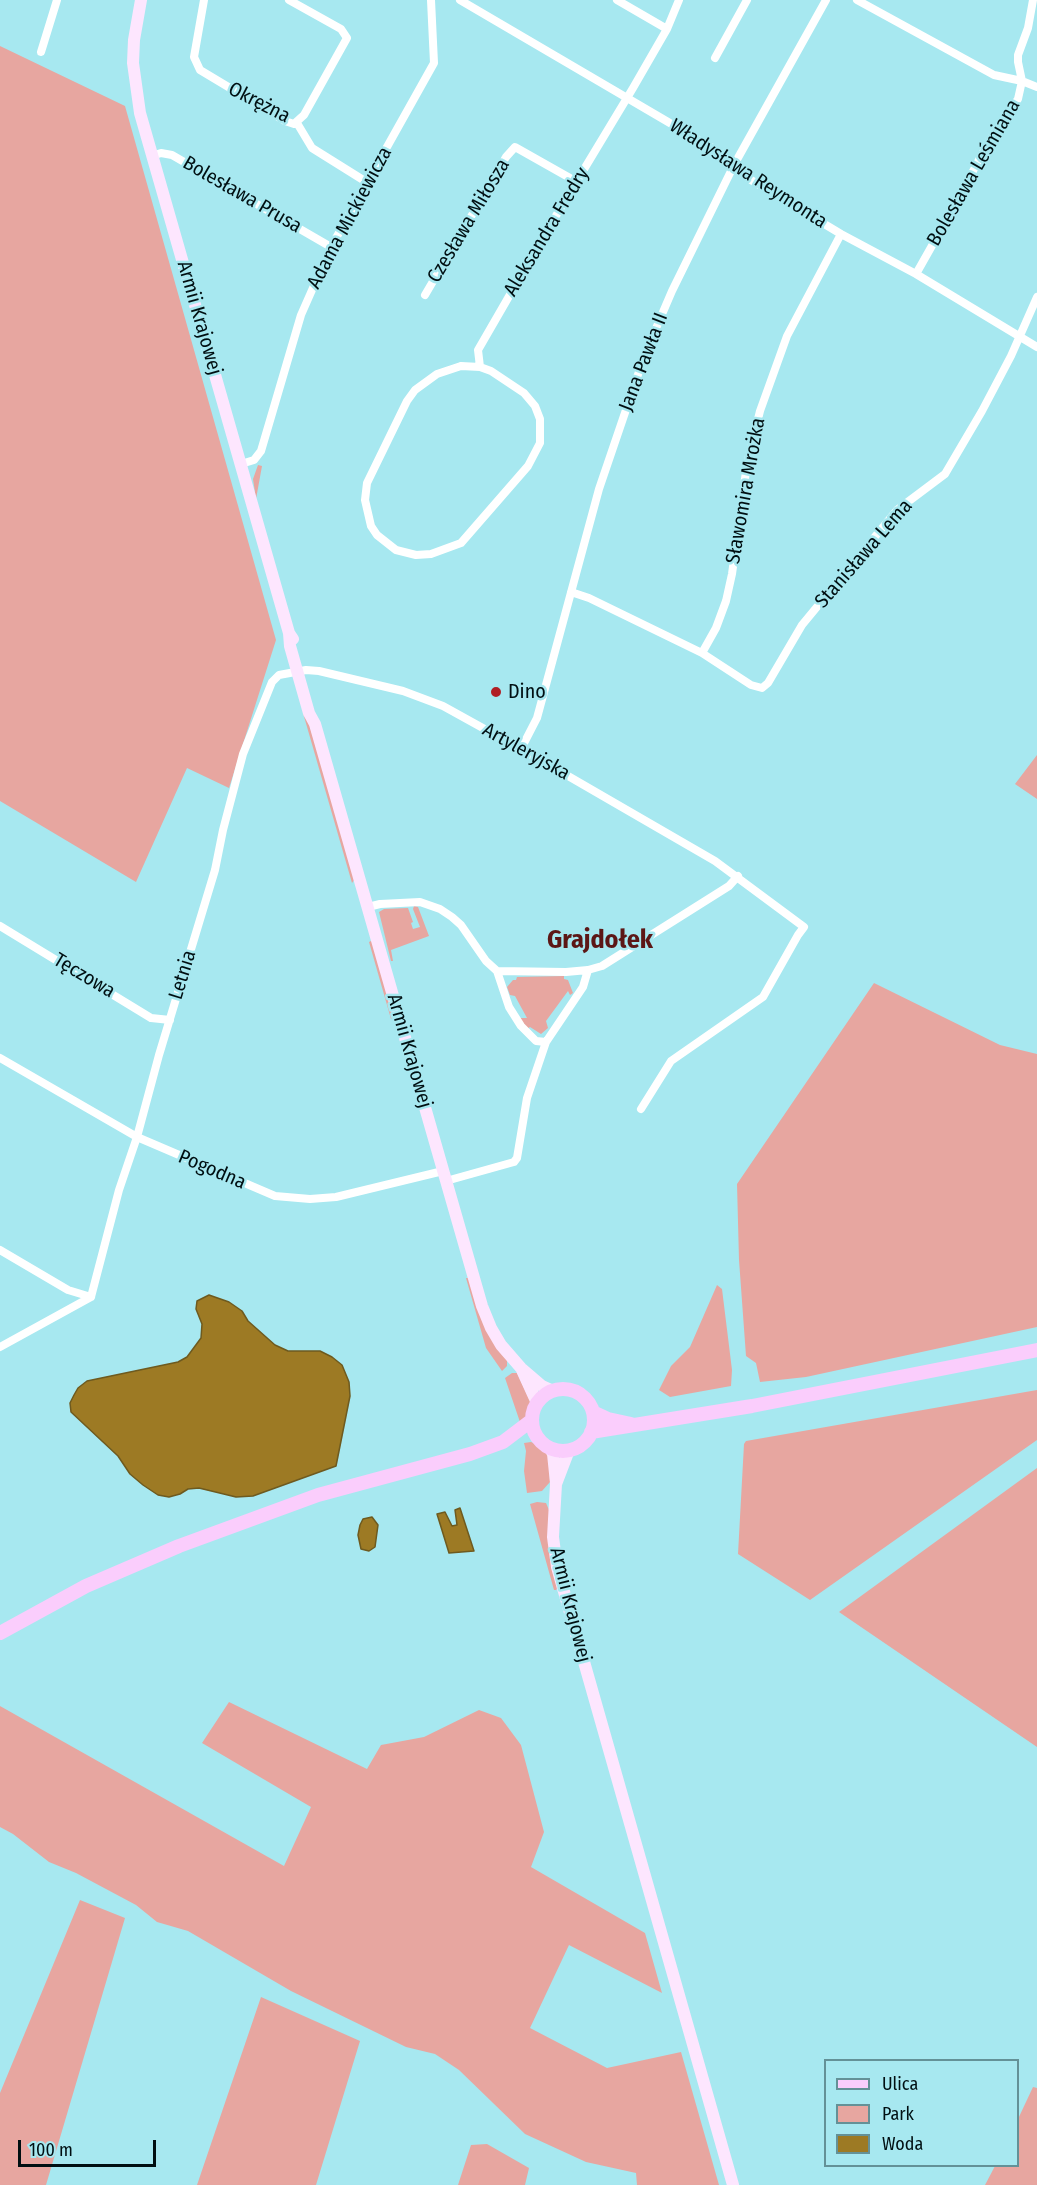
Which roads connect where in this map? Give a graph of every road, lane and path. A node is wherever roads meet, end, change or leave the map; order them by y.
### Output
1 (57, 0) edge
2 (141, 0) edge
3 (204, 0) edge
4 (289, 0) edge
5 (431, 0) edge
6 (460, 0) edge
7 (617, 0) edge
8 (678, 0) edge
9 (747, 0) edge
10 (826, 0) edge
11 (857, 0) edge
12 (1033, 0) edge
13 (667, 29) junction
14 (41, 52) dead end
15 (715, 58) dead end
16 (1022, 81) junction
17 (1037, 87) edge
18 (627, 99) junction
19 (297, 123) junction
20 (152, 156) junction
21 (734, 165) junction
22 (577, 182) junction
23 (368, 183) junction
24 (841, 234) junction
25 (331, 247) junction
26 (916, 274) junction
27 (424, 295) dead end
28 (1037, 297) edge
29 (1019, 337) junction
30 (1037, 347) edge
31 (480, 367) junction
32 (241, 464) junction
33 (571, 592) junction
34 (702, 653) junction
35 (300, 671) junction
36 (521, 749) junction
37 (738, 876) junction
38 (368, 907) junction
39 (0, 926) edge
40 (588, 970) junction
41 (497, 971) junction
42 (170, 1020) junction
43 (546, 1042) junction
44 (0, 1058) edge
45 (641, 1109) dead end
46 (137, 1137) junction
47 (444, 1176) junction
48 (0, 1250) edge
49 (91, 1297) junction
50 (0, 1347) edge
51 (1037, 1350) edge
52 (521, 1368) junction
53 (553, 1391) junction
54 (537, 1403) junction
55 (592, 1412) junction
56 (532, 1420) junction
57 (633, 1424) junction
58 (591, 1432) junction
59 (538, 1439) junction
60 (503, 1442) junction
61 (550, 1448) junction
62 (569, 1450) junction
63 (556, 1484) junction
64 (0, 1633) edge
65 (734, 2185) edge

1 - 14 street
2 - 20 street, Armii Krajowej
3 - 19 street, Okrężna
4 - 19 street, Okrężna
5 - 23 street, Adama Mickiewicza
6 - 18 street, Władysława Reymonta
7 - 13 street
8 - 13 street, Aleksandra Fredry
9 - 15 street
10 - 21 street, Jana Pawła II
11 - 16 street
12 - 16 street, Bolesława Leśmiana
13 - 18 street, Aleksandra Fredry
16 - 17 street
16 - 26 street, Bolesława Leśmiana
18 - 21 street, Władysława Reymonta
18 - 22 street, Aleksandra Fredry
19 - 23 street
20 - 25 street, Bolesława Prusa
20 - 32 street, Armii Krajowej
21 - 24 street, Władysława Reymonta
21 - 33 street, Jana Pawła II
22 - 27 street, Czesława Miłosza
22 - 31 street, Aleksandra Fredry
23 - 25 street, Adama Mickiewicza
24 - 26 street, Władysława Reymonta
24 - 34 street, Sławomira Mrożka
25 - 32 street, Adama Mickiewicza
26 - 29 street, Władysława Reymonta
28 - 29 street, Stanisława Lema
29 - 30 street, Władysława Reymonta
29 - 34 street, Stanisława Lema
31 - 31 street
32 - 35 street, Armii Krajowej
33 - 34 street
33 - 36 street, Jana Pawła II
35 - 36 street, Artyleryjska
35 - 38 street, Armii Krajowej
35 - 42 street, Letnia
36 - 37 street, Artyleryjska
37 - 40 street
37 - 45 street, Artyleryjska
38 - 41 street
38 - 47 street, Armii Krajowej
39 - 42 street, Tęczowa
40 - 41 street
40 - 43 street
41 - 43 street
42 - 46 street, Letnia
43 - 47 street
44 - 46 street, Pogodna
46 - 47 street, Pogodna
46 - 49 street, Letnia
47 - 52 street, Armii Krajowej
48 - 49 street
49 - 50 street
51 - 57 main road
52 - 53 street, Armii Krajowej
52 - 54 street, Armii Krajowej
53 - 54 main road
53 - 55 main road
54 - 56 main road
55 - 57 main road
55 - 58 main road
56 - 59 main road
56 - 60 main road
57 - 58 main road
58 - 62 main road
59 - 60 main road
59 - 61 main road
60 - 64 main road
61 - 62 main road
61 - 63 street, Armii Krajowej
62 - 63 street, Armii Krajowej
63 - 65 street, Armii Krajowej

